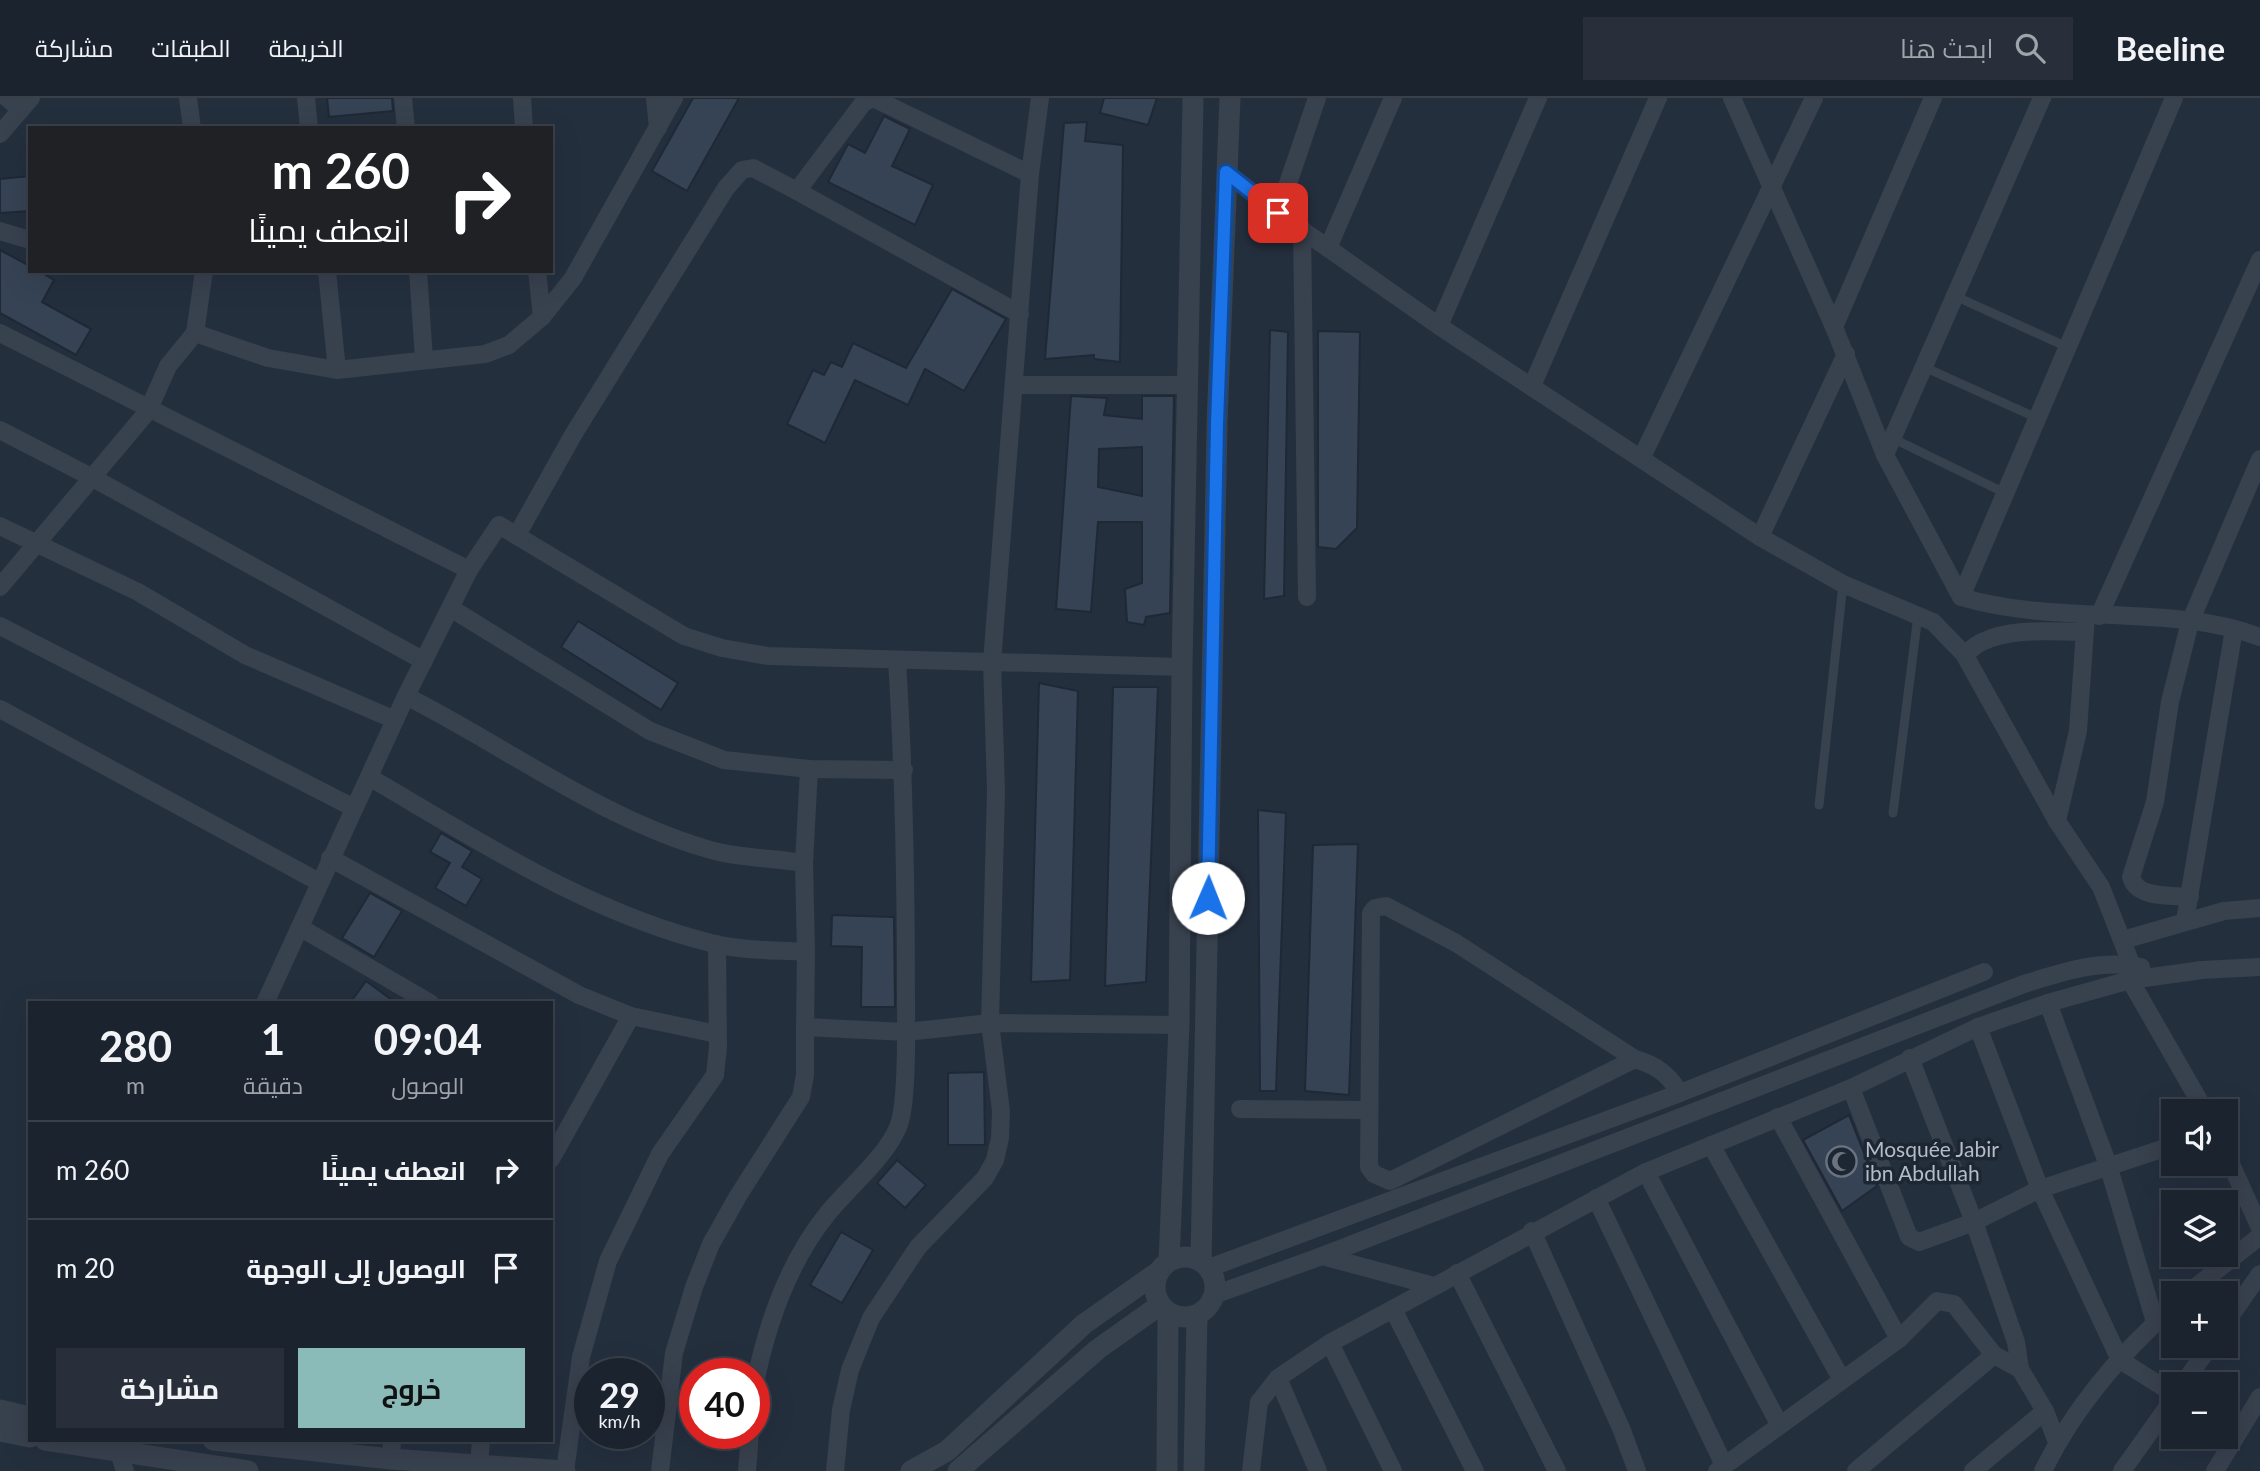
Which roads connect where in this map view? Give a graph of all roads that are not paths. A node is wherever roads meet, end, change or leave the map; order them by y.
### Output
1 (188, 98) edge
2 (306, 98) edge
3 (403, 98) edge
4 (522, 98) edge
5 (656, 98) edge
6 (674, 98) edge
7 (1040, 98) edge
8 (1193, 98) edge
9 (1230, 98) edge
10 (1317, 98) edge
11 (1393, 98) edge
12 (1538, 98) edge
13 (1658, 98) edge
14 (1732, 98) edge
15 (1814, 98) edge
16 (1933, 98) edge
17 (2042, 98) edge
18 (2174, 98) edge
19 (19, 102) edge
20 (192, 126) edge
21 (310, 126) edge
22 (406, 126) edge
23 (524, 126) edge
24 (658, 128) junction
25 (0, 134) edge
26 (1226, 172) junction
27 (1030, 174) junction
28 (1773, 190) junction
29 (797, 191) junction
30 (1278, 213) junction
31 (1302, 229) junction
32 (0, 231) edge
33 (28, 239) edge
34 (1328, 248) junction
35 (2260, 260) edge
36 (204, 273) edge
37 (327, 273) edge
38 (418, 273) edge
39 (537, 273) edge
40 (1955, 296) junction
41 (1020, 314) junction
42 (542, 317) junction
43 (1439, 326) junction
44 (1834, 327) junction
45 (0, 333) edge
46 (195, 334) junction
47 (2067, 347) junction
48 (1846, 354) junction
49 (424, 359) junction
50 (1924, 368) junction
51 (337, 370) junction
52 (1014, 385) junction
53 (1187, 385) junction
54 (1532, 386) junction
55 (148, 411) junction
56 (2037, 418) junction
57 (0, 430) edge
58 (1892, 438) junction
59 (1885, 455) junction
60 (1642, 457) junction
61 (2260, 459) edge
62 (93, 478) junction
63 (2005, 493) junction
64 (0, 526) edge
65 (517, 535) junction
66 (1760, 537) junction
67 (36, 542) junction
68 (469, 570) junction
69 (1843, 584) junction
70 (0, 587) edge
71 (1307, 597) dead end
72 (1961, 597) junction
73 (452, 610) junction
74 (1918, 615) junction
75 (2090, 621) junction
76 (2190, 622) junction
77 (0, 626) edge
78 (2234, 629) junction
79 (2260, 637) edge
80 (1964, 654) junction
81 (897, 660) junction
82 (425, 661) junction
83 (992, 662) junction
84 (1182, 667) junction
85 (406, 696) junction
86 (0, 709) edge
87 (395, 720) junction
88 (809, 769) junction
89 (904, 770) junction
90 (369, 777) junction
91 (1819, 805) dead end
92 (354, 808) junction
93 (1893, 814) dead end
94 (2057, 821) junction
95 (330, 858) junction
96 (804, 863) junction
97 (2131, 877) junction
98 (319, 882) junction
99 (2101, 887) junction
100 (2190, 897) junction
101 (2260, 908) edge
102 (2185, 922) junction
103 (301, 928) junction
104 (2123, 940) junction
105 (717, 944) junction
106 (806, 952) junction
107 (2260, 967) edge
108 (1984, 972) dead end
109 (2131, 973) junction
110 (266, 1001) edge
111 (427, 1001) edge
112 (2048, 1003) junction
113 (631, 1016) junction
114 (990, 1023) junction
115 (1180, 1025) junction
116 (805, 1027) junction
117 (1978, 1027) junction
118 (906, 1032) junction
119 (718, 1034) junction
120 (1635, 1059) junction
121 (1910, 1059) junction
122 (1851, 1088) junction
123 (1680, 1093) junction
124 (2199, 1099) edge
125 (1240, 1109) dead end
126 (1368, 1110) junction
127 (1778, 1117) junction
128 (1711, 1145) junction
129 (2161, 1149) edge
130 (553, 1155) edge
131 (2108, 1165) junction
132 (1646, 1172) junction
133 (2236, 1176) edge
134 (2040, 1189) junction
135 (1596, 1198) junction
136 (1974, 1222) junction
137 (2260, 1228) edge
138 (1532, 1231) junction
139 (2260, 1236) edge
140 (1322, 1256) junction
141 (1205, 1265) junction
142 (1164, 1266) junction
143 (1457, 1273) junction
144 (2260, 1274) edge
145 (2203, 1281) edge
146 (1434, 1286) junction
147 (1214, 1294) junction
148 (2238, 1305) edge
149 (1164, 1309) junction
150 (1393, 1309) junction
151 (1197, 1315) junction
152 (2161, 1317) edge
153 (2155, 1322) junction
154 (1899, 1339) junction
155 (1330, 1343) junction
156 (1994, 1355) junction
157 (762, 1358) edge
158 (2120, 1360) junction
159 (2020, 1369) junction
160 (1278, 1378) junction
161 (1842, 1380) junction
162 (2161, 1387) edge
163 (2260, 1397) edge
164 (0, 1410) edge
165 (2045, 1411) junction
166 (2161, 1415) edge
167 (28, 1417) edge
168 (2238, 1422) edge
169 (1779, 1424) junction
170 (0, 1432) edge
171 (28, 1437) edge
172 (52, 1442) edge
173 (253, 1442) edge
174 (481, 1442) edge
175 (2056, 1442) junction
176 (391, 1449) edge
177 (749, 1449) edge
178 (2224, 1449) edge
179 (122, 1462) edge
180 (479, 1465) junction
181 (1721, 1468) edge
182 (248, 1471) edge
183 (565, 1471) edge
184 (660, 1471) edge
185 (747, 1471) edge
186 (835, 1471) edge
187 (911, 1471) edge
188 (958, 1471) edge
189 (1167, 1471) edge
190 (1194, 1471) edge
191 (1251, 1471) edge
192 (1318, 1471) edge
193 (1393, 1471) edge
194 (1475, 1471) edge
195 (1558, 1471) edge
196 (1637, 1471) edge
197 (1856, 1471) edge
198 (1973, 1471) edge
199 (2043, 1471) edge
200 (2122, 1471) edge
201 (2215, 1471) edge

1 - 20 street
2 - 21 street
3 - 22 street
4 - 23 street
5 - 24 street
6 - 24 street
7 - 27 street
8 - 53 street
9 - 26 street
10 - 30 street
11 - 34 street
12 - 43 street
13 - 54 street
14 - 28 street
15 - 28 street
16 - 44 street
17 - 40 street
18 - 47 street
19 - 25 street
24 - 42 street
26 - 30 street
26 - 141 street
27 - 29 street
27 - 41 street
28 - 44 street
28 - 60 street
29 - 41 street
29 - 65 street
30 - 31 street
31 - 34 street
31 - 71 street
32 - 33 street
34 - 43 street
35 - 75 street
36 - 46 street
37 - 51 street
38 - 49 street
39 - 42 street
40 - 47 lane
40 - 50 street
41 - 52 street
42 - 49 street
43 - 54 street
44 - 48 street
45 - 55 street
46 - 51 street
46 - 55 street
47 - 56 street
48 - 59 street
48 - 66 street
49 - 51 street
50 - 56 lane
50 - 58 street
52 - 53 street
52 - 83 street
53 - 84 street
54 - 60 street
55 - 62 street
55 - 68 street
56 - 63 street
57 - 62 street
58 - 59 street
58 - 63 lane
59 - 72 street
60 - 66 street
61 - 76 street
62 - 67 street
62 - 82 street
63 - 72 street
64 - 67 street
65 - 68 street
65 - 81 street
66 - 69 street
67 - 70 street
67 - 87 street
68 - 73 street
69 - 74 street
69 - 91 lane
72 - 75 street
73 - 82 street
73 - 88 street
74 - 80 street
74 - 93 lane
75 - 76 street
75 - 80 street
75 - 94 street
76 - 78 street
76 - 97 street
77 - 92 street
78 - 79 street
78 - 100 street
80 - 94 street
81 - 83 street
81 - 89 street
82 - 85 street
83 - 84 street
83 - 114 street
84 - 115 street
85 - 87 street
85 - 96 street
86 - 98 street
87 - 90 street
88 - 89 street
88 - 96 street
89 - 118 street
90 - 92 street
90 - 105 street
92 - 95 street
94 - 99 street
95 - 98 street
95 - 113 street
96 - 106 street
97 - 99 street
97 - 100 street
98 - 103 street
99 - 104 street
100 - 102 street
101 - 102 street
102 - 104 street
103 - 110 street
103 - 111 street
104 - 109 street
105 - 106 street
105 - 119 street
106 - 116 street
107 - 109 street
108 - 123 street
109 - 112 street
109 - 124 street
109 - 140 street
112 - 117 street
112 - 131 street
113 - 119 street
113 - 130 street
114 - 115 street
114 - 118 street
114 - 186 street
115 - 142 street
116 - 118 street
116 - 184 street
117 - 121 street
117 - 134 street
118 - 157 street
119 - 183 street
120 - 123 street
120 - 126 street
120 - 126 street
121 - 122 street
121 - 136 street
122 - 127 street
122 - 136 street
123 - 141 street
125 - 126 street
127 - 128 street
127 - 154 street
128 - 132 street
128 - 161 street
129 - 131 street
131 - 134 street
131 - 153 street
132 - 135 street
132 - 169 street
133 - 137 street
134 - 136 street
134 - 158 street
135 - 138 street
135 - 181 street
136 - 159 street
138 - 143 street
138 - 196 street
139 - 145 street
140 - 146 street
140 - 147 street
141 - 142 street
141 - 147 street
142 - 149 street
142 - 187 street
143 - 146 street
143 - 195 street
144 - 148 street
146 - 150 street
147 - 151 street
149 - 151 street
149 - 188 street
149 - 189 street
150 - 155 street
150 - 194 street
151 - 190 street
152 - 153 street
153 - 158 street
154 - 156 street
154 - 161 street
155 - 160 street
155 - 193 street
156 - 159 street
156 - 197 street
158 - 162 street
158 - 175 street
159 - 165 street
160 - 191 street
160 - 192 street
161 - 169 street
163 - 168 street
164 - 167 street
165 - 175 street
165 - 198 street
166 - 200 street
169 - 181 street
170 - 171 street
172 - 179 street
173 - 176 street
174 - 180 street
175 - 199 street
176 - 180 street
177 - 185 street
178 - 201 street
179 - 182 street
180 - 183 street

